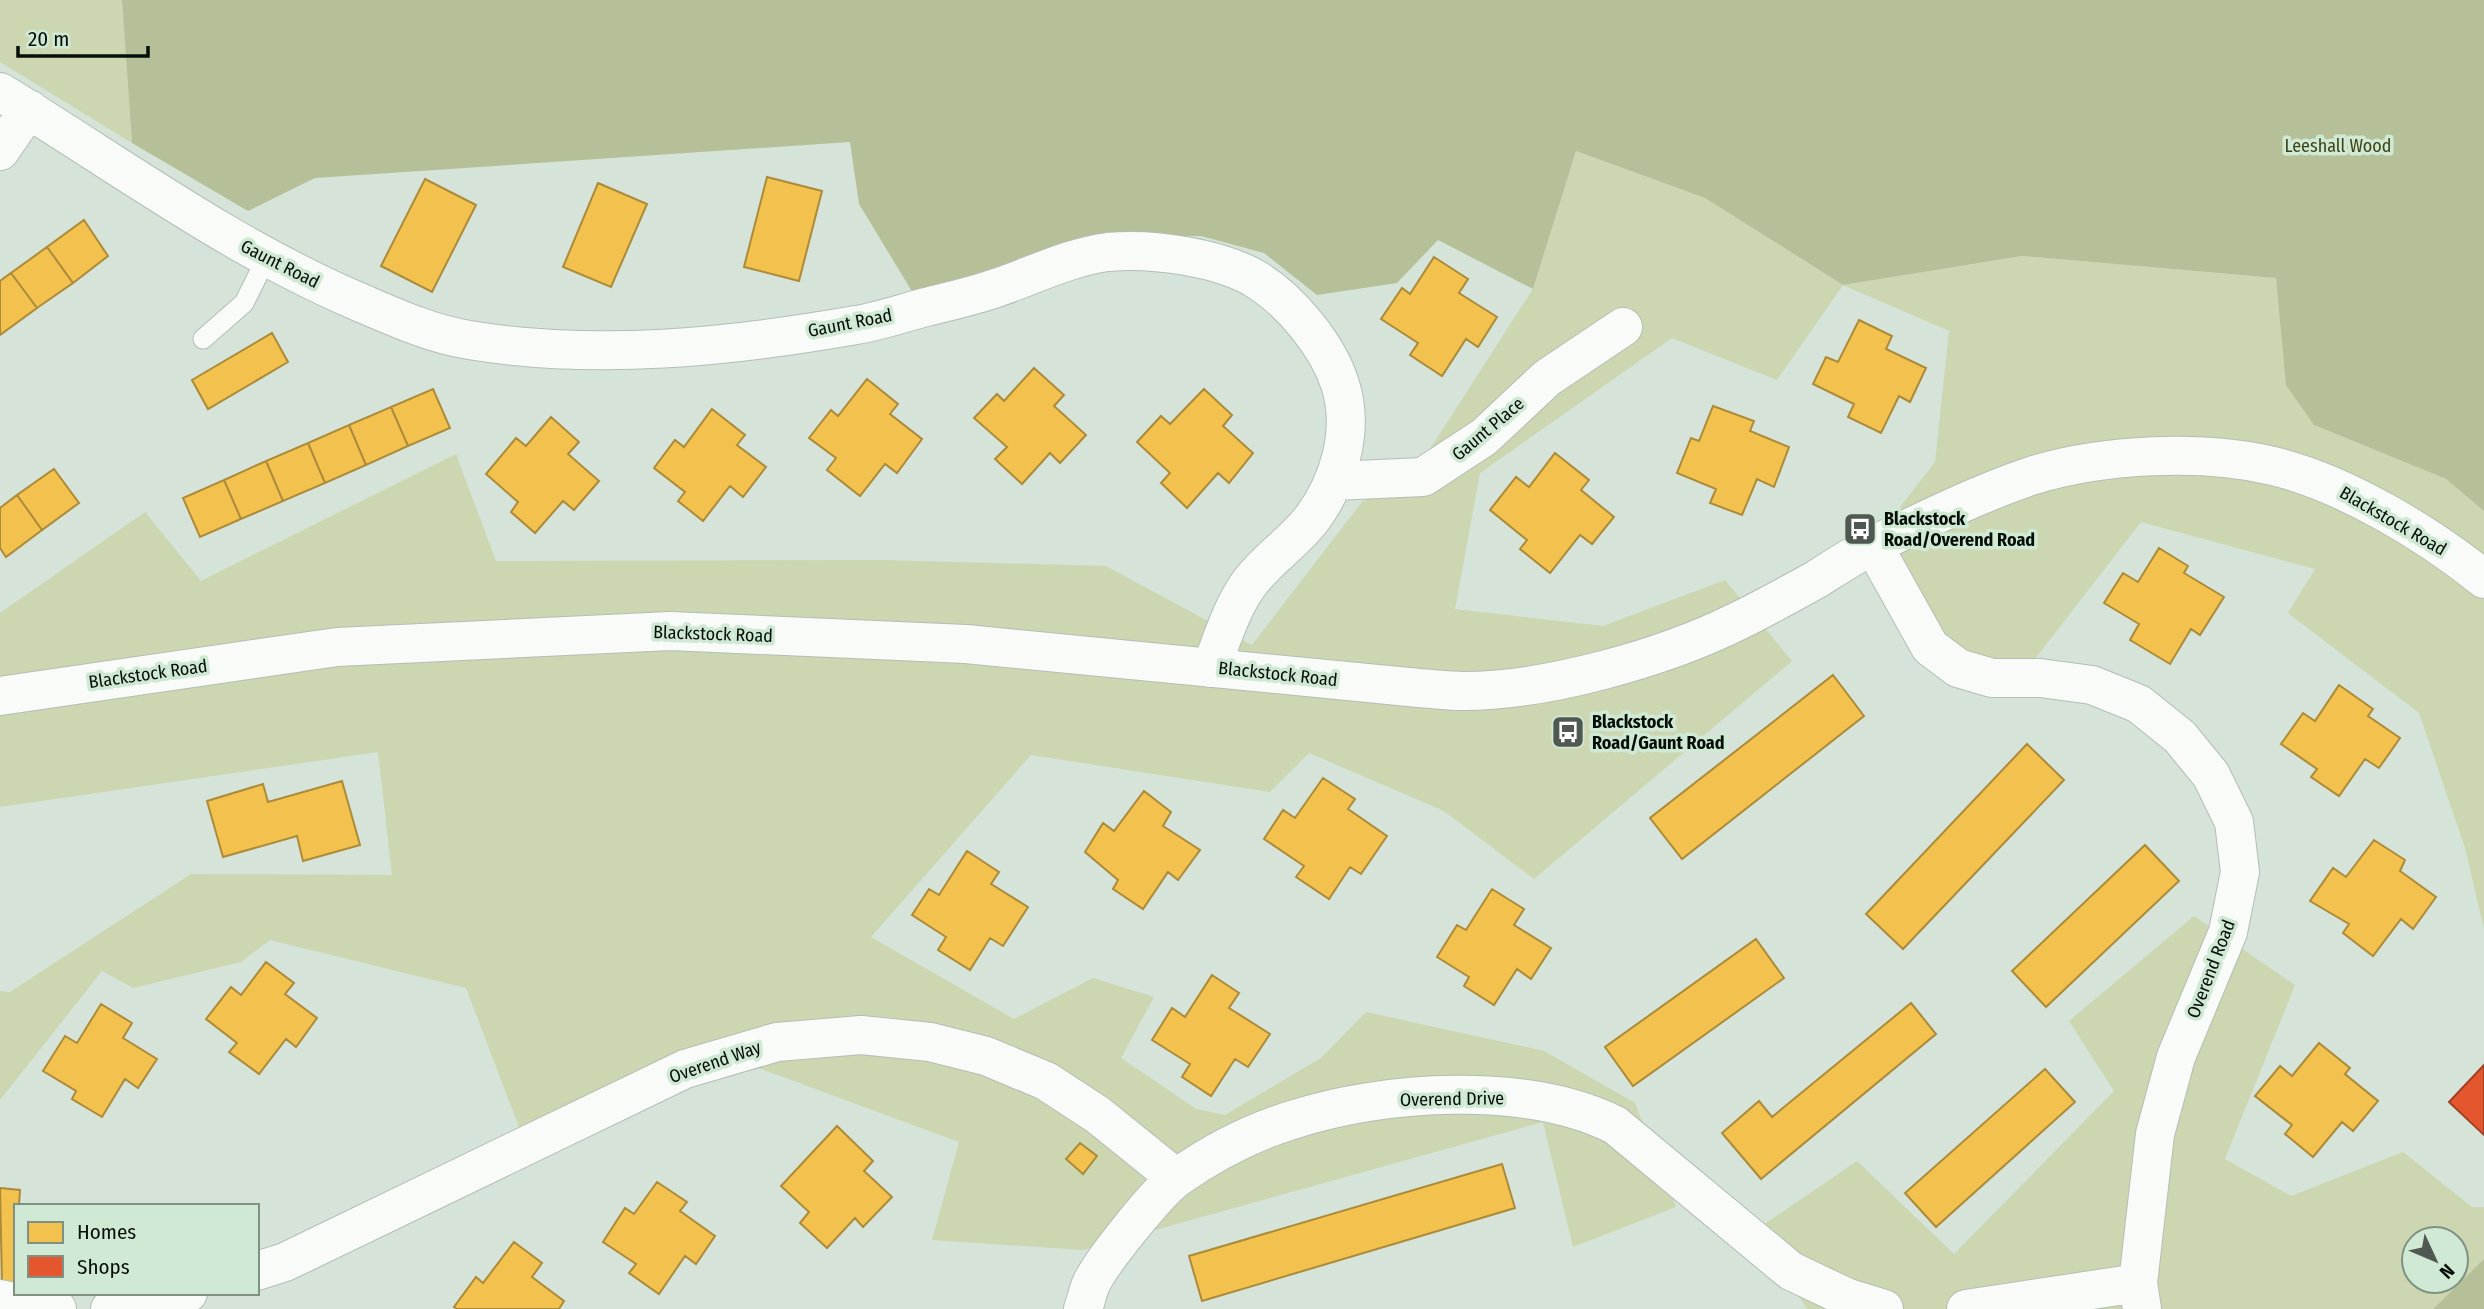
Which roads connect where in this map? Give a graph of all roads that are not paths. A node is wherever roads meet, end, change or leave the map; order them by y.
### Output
1 (14, 101) edge
2 (0, 151) edge
3 (267, 257) junction
4 (1623, 327) dead end
5 (203, 339) dead end
6 (1335, 481) junction
7 (1873, 545) junction
8 (2484, 579) edge
9 (1211, 668) junction
10 (0, 696) edge
11 (1176, 1178) junction
12 (259, 1270) edge
13 (181, 1295) edge
14 (2140, 1296) edge
15 (0, 1299) edge
16 (57, 1309) edge
17 (110, 1309) edge
18 (1083, 1309) edge
19 (1884, 1309) edge
20 (1966, 1309) edge

1 - 2 street, Gaunt Road
1 - 3 street, Gaunt Road
3 - 5 lane
3 - 6 street, Gaunt Road
4 - 6 street, Gaunt Place
6 - 9 street, Gaunt Road
7 - 8 street, Blackstock Road
7 - 9 street, Blackstock Road
7 - 14 street, Overend Road
9 - 10 street, Blackstock Road
11 - 12 street, Overend Way
11 - 18 street, Overend Drive
11 - 19 street, Overend Drive
13 - 17 street
14 - 20 street
15 - 16 street

